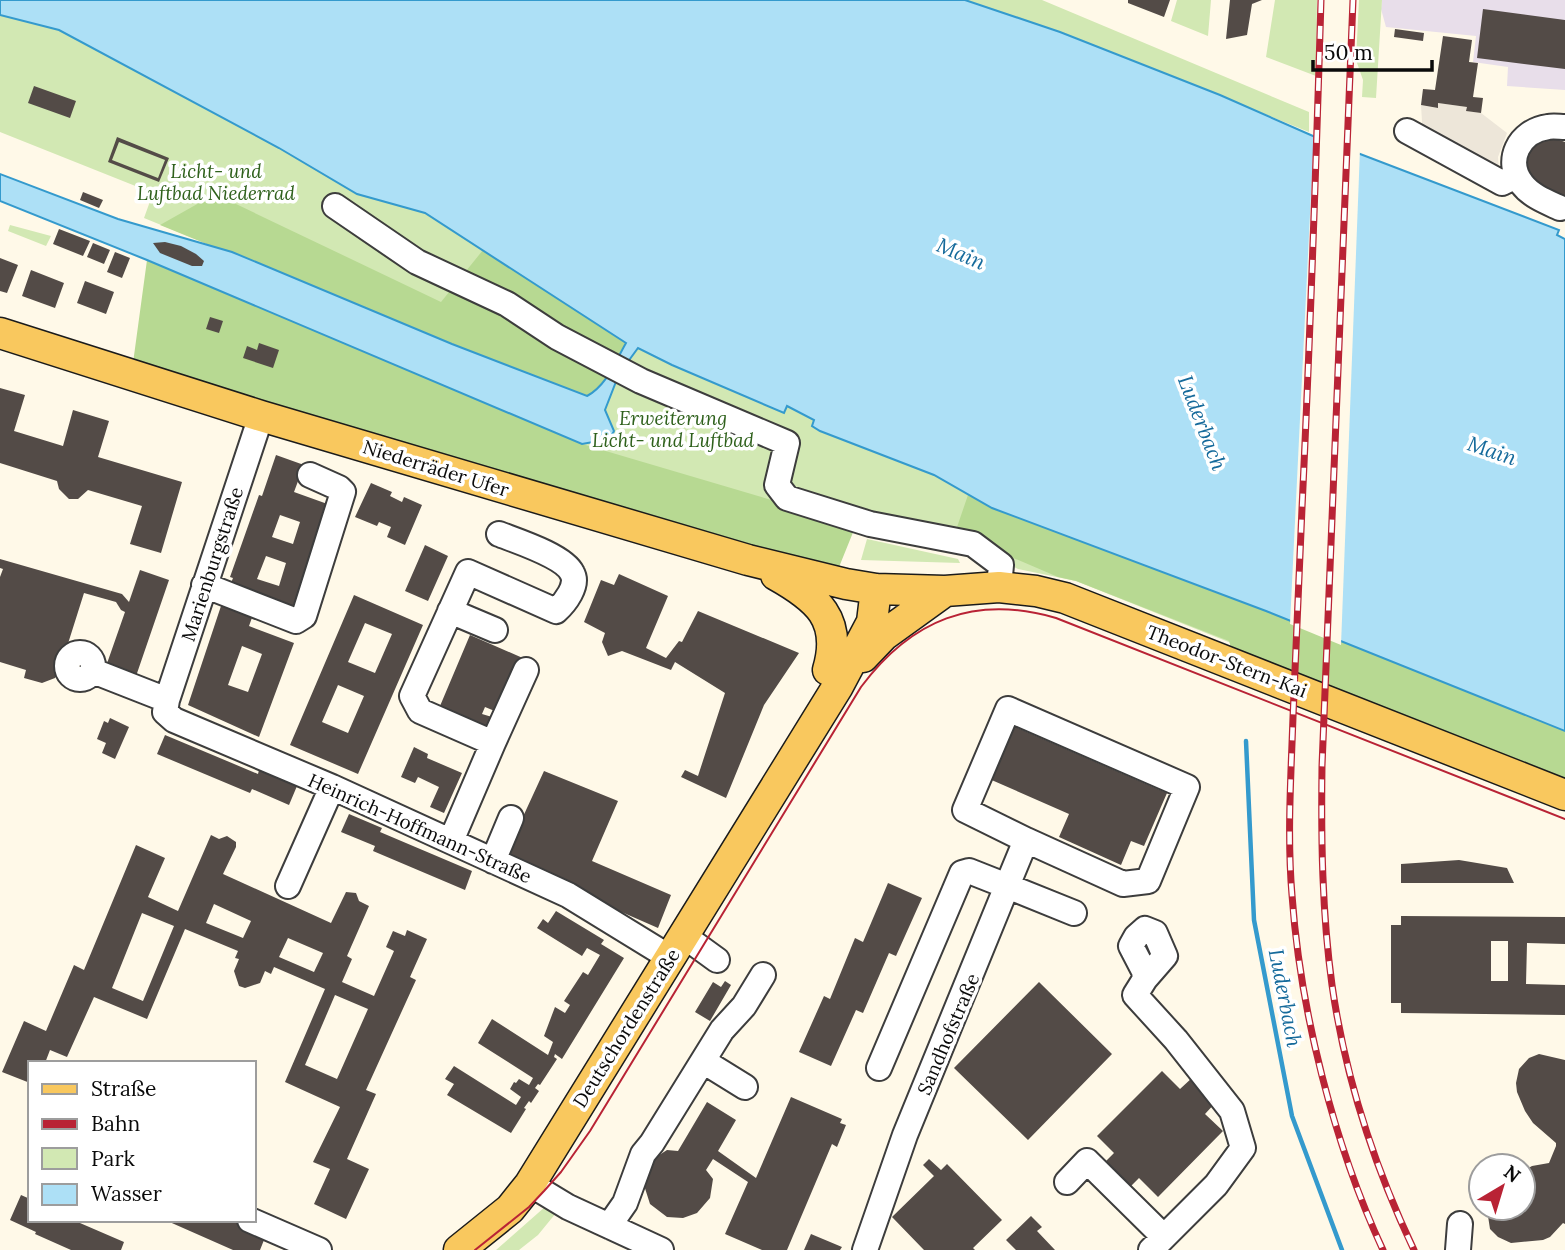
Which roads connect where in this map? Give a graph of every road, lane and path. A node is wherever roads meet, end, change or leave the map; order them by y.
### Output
1 (1565, 127) edge
2 (1407, 131) dead end
3 (1517, 176) junction
4 (335, 206) dead end
5 (1560, 208) dead end
6 (0, 333) edge
7 (261, 416) junction
8 (310, 475) dead end
9 (499, 534) dead end
10 (748, 560) junction
11 (204, 586) junction
12 (999, 587) junction
13 (876, 589) junction
14 (944, 591) junction
15 (450, 611) junction
16 (495, 631) dead end
17 (526, 670) dead end
18 (93, 671) dead end
19 (833, 678) junction
20 (166, 706) junction
21 (493, 743) junction
22 (332, 787) junction
23 (1565, 795) edge
24 (512, 818) dead end
25 (1026, 839) junction
26 (451, 841) junction
27 (493, 861) junction
28 (288, 886) dead end
29 (1007, 886) junction
30 (1074, 913) dead end
31 (676, 946) junction
32 (717, 960) dead end
33 (763, 975) dead end
34 (1145, 979) dead end
35 (703, 1061) junction
36 (879, 1068) dead end
37 (745, 1087) dead end
38 (1067, 1182) dead end
39 (530, 1184) junction
40 (255, 1222) edge
41 (1460, 1224) dead end
42 (608, 1226) junction
43 (1158, 1243) edge
44 (319, 1250) edge
45 (459, 1250) edge
46 (662, 1250) edge
47 (865, 1250) edge
48 (1458, 1250) edge

1 - 3 street
2 - 3 street
3 - 5 street
4 - 12 street
6 - 7 main road, Niederräder Ufer
7 - 10 main road, Niederräder Ufer
7 - 11 street, Marienburgstraße
8 - 11 street
9 - 15 street
10 - 13 main road, Niederräder Ufer
10 - 19 main road
11 - 20 street, Marienburgstraße
12 - 14 main road, Theodor-Stern-Kai
12 - 23 main road, Theodor-Stern-Kai
13 - 14 main road, Theodor-Stern-Kai
13 - 19 main road, Deutschordenstraße
14 - 19 main road
15 - 16 street
15 - 21 street
17 - 21 street
18 - 20 street, Heinrich-Hoffmann-Straße
19 - 31 main road, Deutschordenstraße
20 - 22 street, Heinrich-Hoffmann-Straße
21 - 26 street
22 - 26 street, Heinrich-Hoffmann-Straße
22 - 28 street
24 - 27 street
25 - 25 street
25 - 29 street, Sandhofstraße
26 - 27 street, Heinrich-Hoffmann-Straße
27 - 31 street, Heinrich-Hoffmann-Straße
29 - 30 street
29 - 36 street
29 - 47 street, Sandhofstraße
31 - 32 street, Heinrich-Hoffmann-Straße
31 - 39 main road, Deutschordenstraße
33 - 35 street
34 - 43 street
35 - 37 street
35 - 42 street
38 - 43 street
39 - 42 street
39 - 45 main road, Deutschordenstraße
40 - 44 street
41 - 48 street
42 - 46 street

